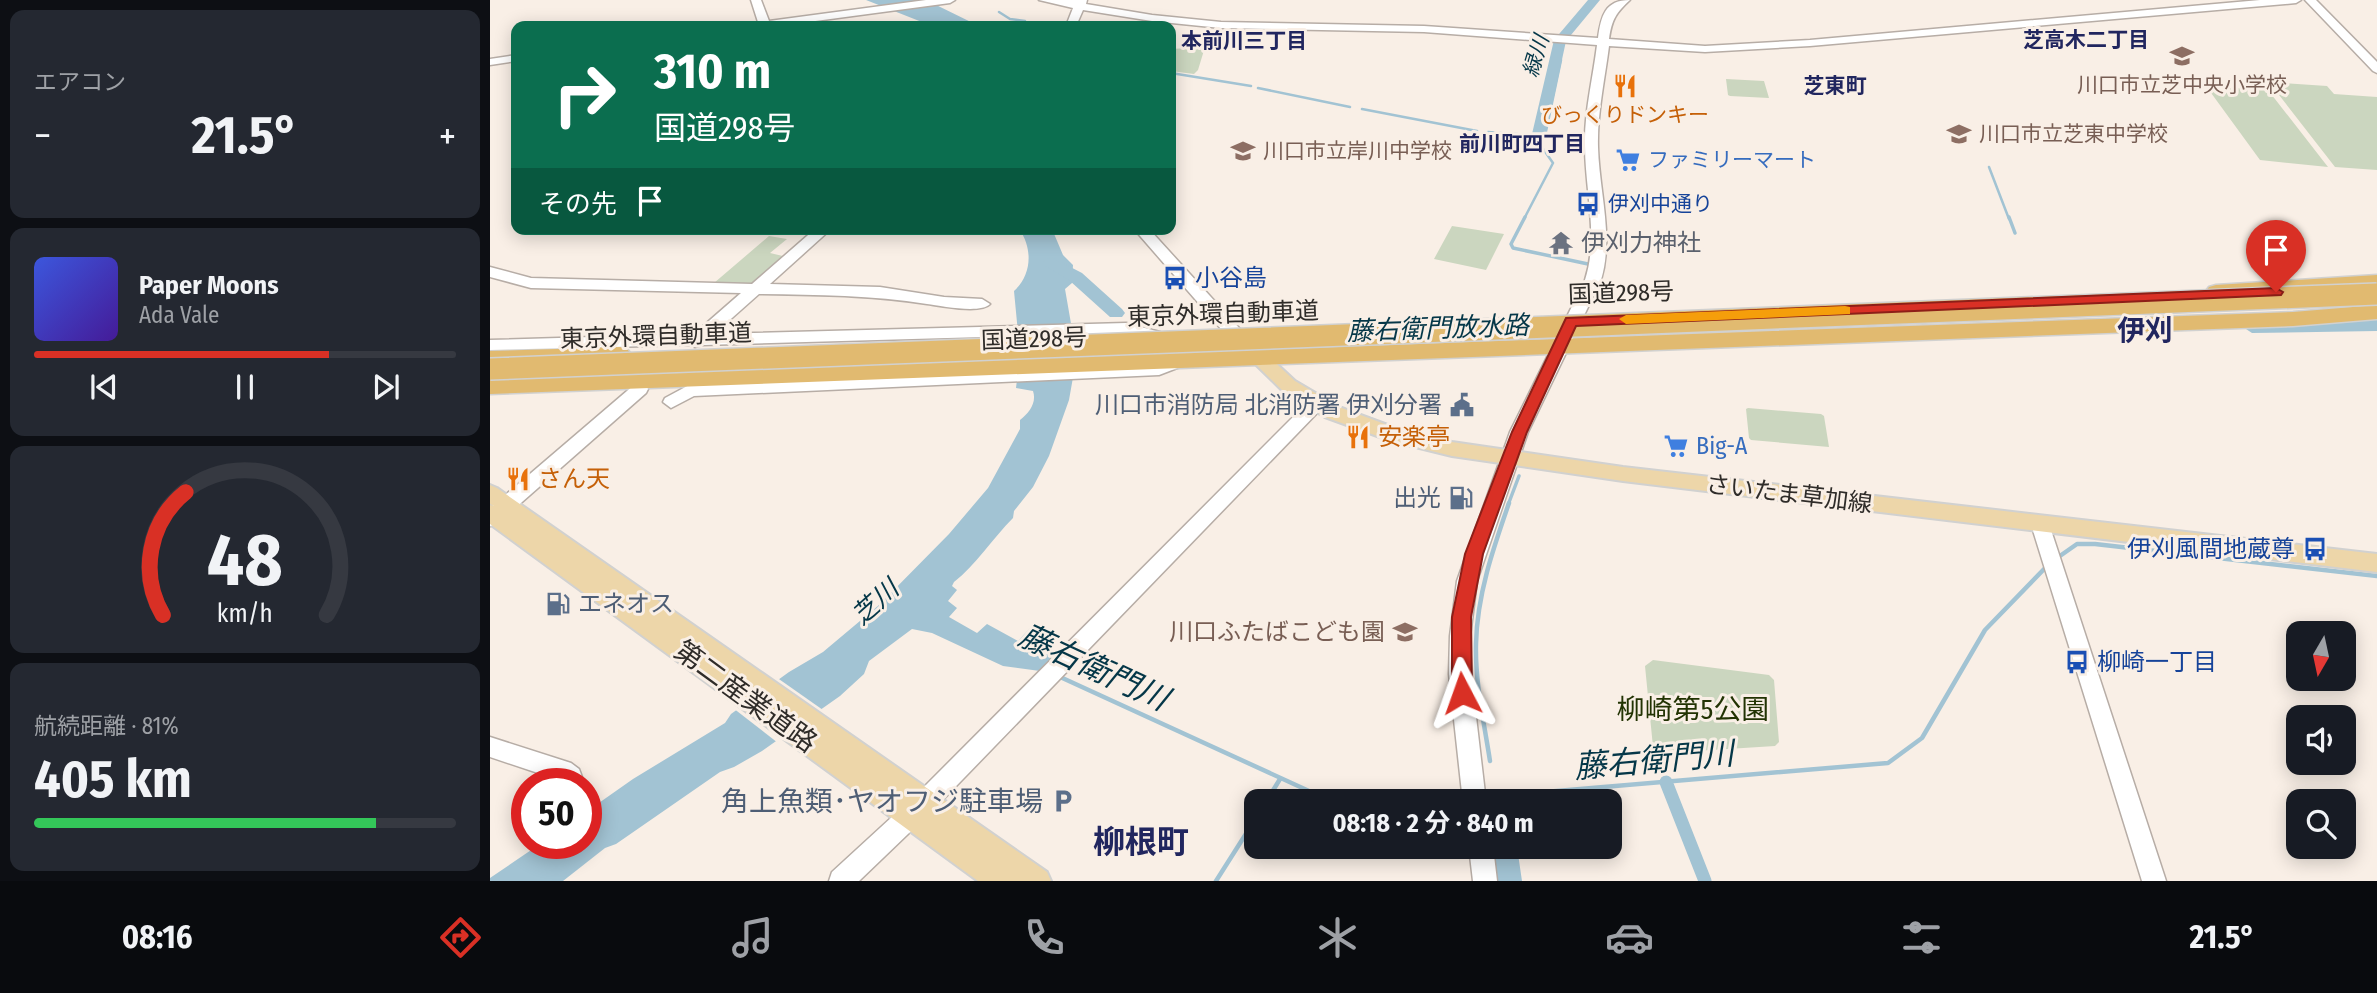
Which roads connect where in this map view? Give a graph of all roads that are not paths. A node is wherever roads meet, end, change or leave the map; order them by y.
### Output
1 (756, 0) edge
2 (948, 0) edge
3 (1044, 0) edge
4 (1625, 0) edge
5 (2295, 0) edge
6 (2310, 0) edge
7 (1080, 3) edge
8 (761, 21) edge
9 (796, 21) edge
10 (1073, 21) edge
11 (1604, 43) junction
12 (511, 59) edge
13 (490, 62) edge
14 (2377, 69) edge
15 (817, 235) edge
16 (1146, 235) edge
17 (490, 272) edge
18 (2377, 281) edge
19 (2377, 288) edge
20 (755, 289) junction
21 (2377, 294) edge
22 (2125, 299) junction
23 (982, 304) dead end
24 (2377, 306) edge
25 (2377, 313) edge
26 (1571, 321) junction
27 (1234, 333) junction
28 (974, 339) junction
29 (694, 342) junction
30 (490, 345) edge
31 (1559, 346) junction
32 (1257, 356) junction
33 (490, 360) edge
34 (490, 369) edge
35 (971, 372) junction
36 (490, 379) edge
37 (490, 388) edge
38 (639, 389) dead end
39 (671, 402) dead end
40 (1317, 404) junction
41 (1509, 458) junction
42 (494, 509) edge
43 (2040, 524) junction
44 (2377, 563) edge
45 (490, 747) edge
46 (554, 768) edge
47 (1474, 789) edge
48 (909, 802) junction
49 (1482, 859) edge
50 (841, 881) edge
51 (1000, 881) edge
52 (1038, 881) edge
53 (1485, 881) edge
54 (2154, 881) edge

1 - 8 street
2 - 9 street
3 - 7 street
4 - 11 street
5 - 11 street
6 - 14 street
7 - 10 street
7 - 11 street
11 - 26 street
12 - 13 street
15 - 20 street
16 - 27 street
17 - 20 street
18 - 22 highway
19 - 22 highway, 国道298号
20 - 23 street
20 - 29 street
21 - 34 highway, 東京外環自動車道, bridge
22 - 26 highway, 国道298号
24 - 36 highway, 東京外環自動車道
25 - 31 highway, 国道298号
26 - 27 highway, 国道298号
26 - 31 street
27 - 28 highway, 国道298号
27 - 32 main road, さいたま草加線
28 - 29 street
28 - 33 highway, 国道298号
29 - 30 street
31 - 32 highway, 国道298号
31 - 41 street
32 - 35 highway, 国道298号
32 - 40 main road, さいたま草加線
35 - 37 highway, 国道298号
35 - 39 street
38 - 42 street
40 - 41 main road, さいたま草加線
40 - 48 street
41 - 43 main road, さいたま草加線
41 - 47 street
42 - 48 main road, 第二産業道路
43 - 44 main road, さいたま草加線
43 - 54 street
45 - 46 street
48 - 50 street
48 - 51 main road, 第二産業道路
48 - 52 main road, 第二産業道路
49 - 53 street

